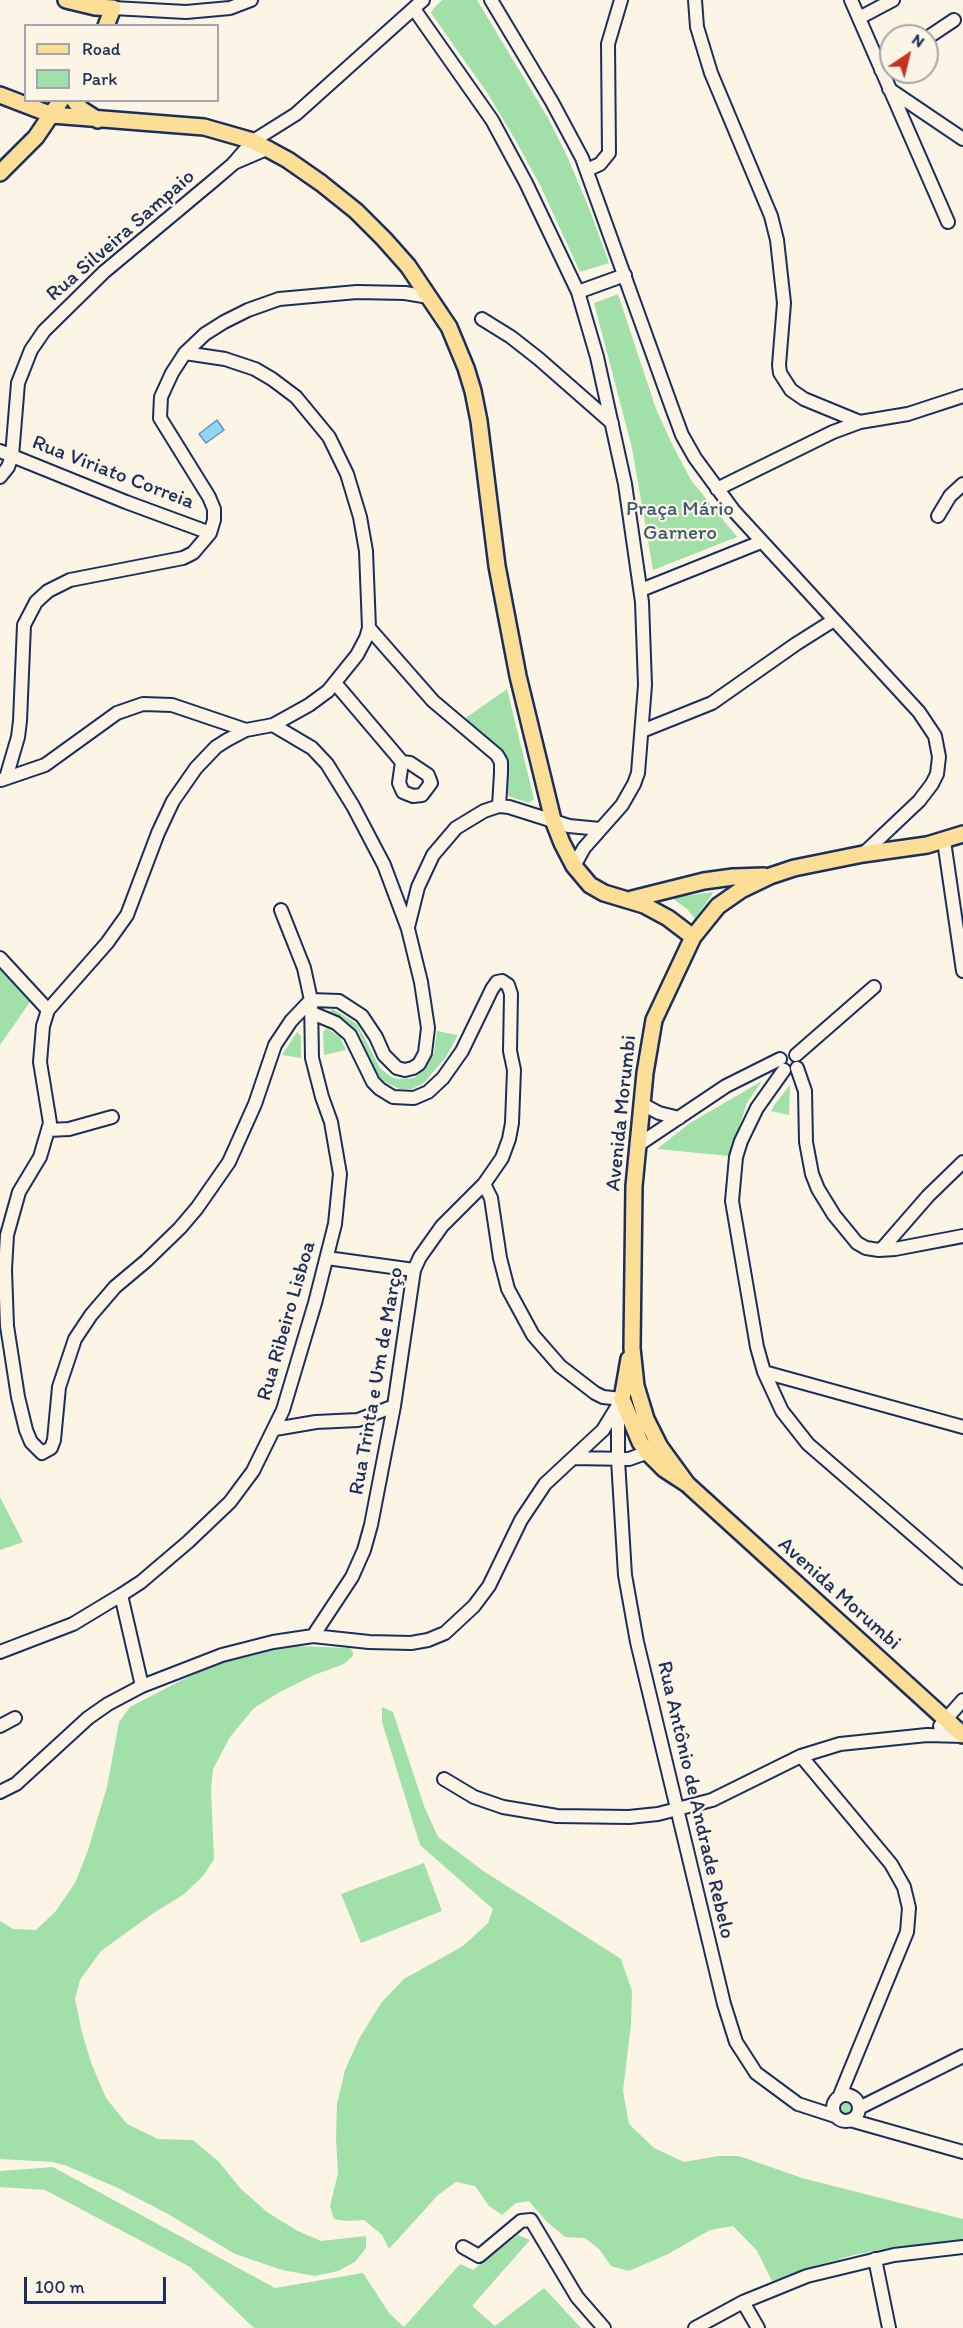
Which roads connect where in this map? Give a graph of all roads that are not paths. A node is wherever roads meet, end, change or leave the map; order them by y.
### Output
1 (66, 0) edge
2 (251, 0) edge
3 (491, 0) edge
4 (621, 0) edge
5 (695, 0) edge
6 (851, 0) edge
7 (893, 0) edge
8 (419, 4) edge
9 (109, 18) edge
10 (859, 18) junction
11 (954, 20) dead end
12 (939, 30) edge
13 (879, 54) edge
14 (888, 84) edge
15 (888, 88) junction
16 (0, 95) edge
17 (60, 102) edge
18 (76, 102) edge
19 (52, 115) junction
20 (98, 120) junction
21 (963, 139) edge
22 (253, 141) junction
23 (269, 148) junction
24 (233, 164) junction
25 (586, 171) junction
26 (0, 173) edge
27 (948, 222) dead end
28 (625, 275) junction
29 (578, 292) junction
30 (429, 297) junction
31 (482, 319) dead end
32 (185, 353) junction
33 (963, 396) edge
34 (860, 422) junction
35 (612, 423) junction
36 (6, 454) edge
37 (0, 477) edge
38 (963, 484) edge
39 (717, 489) junction
40 (938, 516) dead end
41 (210, 533) junction
42 (761, 542) junction
43 (640, 590) junction
44 (834, 620) junction
45 (369, 628) junction
46 (336, 683) junction
47 (273, 724) junction
48 (246, 730) junction
49 (642, 731) junction
50 (402, 762) dead end
51 (3, 779) edge
52 (499, 806) junction
53 (552, 820) junction
54 (600, 829) junction
55 (963, 834) edge
56 (944, 841) junction
57 (862, 854) junction
58 (574, 866) junction
59 (770, 876) junction
60 (704, 881) junction
61 (661, 892) junction
62 (632, 899) junction
63 (718, 906) junction
64 (281, 910) dead end
65 (656, 911) junction
66 (408, 928) junction
67 (693, 937) junction
68 (0, 958) edge
69 (963, 971) edge
70 (873, 987) dead end
71 (312, 1007) junction
72 (48, 1010) junction
73 (797, 1061) junction
74 (782, 1065) junction
75 (642, 1104) junction
76 (112, 1117) dead end
77 (679, 1118) junction
78 (48, 1130) junction
79 (639, 1145) junction
80 (963, 1162) edge
81 (484, 1184) junction
82 (963, 1236) edge
83 (881, 1250) junction
84 (327, 1258) junction
85 (414, 1270) junction
86 (632, 1348) junction
87 (764, 1372) junction
88 (622, 1399) junction
89 (394, 1406) junction
90 (963, 1427) edge
91 (274, 1429) junction
92 (655, 1447) junction
93 (573, 1458) junction
94 (618, 1460) junction
95 (963, 1578) edge
96 (121, 1595) junction
97 (313, 1636) junction
98 (0, 1652) edge
99 (142, 1686) junction
100 (963, 1700) edge
101 (15, 1718) dead end
102 (946, 1720) junction
103 (0, 1726) edge
104 (927, 1735) junction
105 (963, 1736) edge
106 (801, 1756) junction
107 (444, 1779) dead end
108 (0, 1792) edge
109 (678, 1810) junction
110 (963, 2056) edge
111 (849, 2109) junction
112 (963, 2152) edge
113 (463, 2247) dead end
114 (963, 2247) edge
115 (875, 2259) junction
116 (743, 2302) junction
117 (604, 2328) edge
118 (695, 2328) edge
119 (758, 2328) edge
120 (889, 2328) edge

1 - 9 main road
2 - 9 street
3 - 25 street
4 - 25 street
5 - 34 street
6 - 10 street
7 - 10 street
8 - 22 street, Rua Silveira Sampaio
8 - 29 street
10 - 13 street
11 - 12 street
14 - 15 street
15 - 21 street
15 - 27 street
16 - 19 main road
17 - 19 main road
18 - 20 main road
19 - 20 main road
19 - 26 main road
20 - 22 main road
22 - 23 main road
22 - 24 street, Rua Silveira Sampaio
23 - 24 street, Rua Silveira Sampaio
23 - 30 main road
24 - 36 street, Rua Silveira Sampaio
25 - 28 street
28 - 29 street
28 - 39 street
29 - 35 street
30 - 32 street
30 - 53 main road
31 - 35 street
32 - 41 street
32 - 45 street
33 - 34 street
34 - 39 street
35 - 43 street
36 - 37 street, Rua Silveira Sampaio
36 - 41 street, Rua Viriato Correia
38 - 40 street
39 - 42 street
41 - 51 street
42 - 43 street
42 - 44 street
43 - 49 street
44 - 49 street
44 - 57 street
45 - 46 street
45 - 52 street
46 - 47 street
46 - 50 street
47 - 48 street
47 - 66 street
48 - 51 street
48 - 72 street
49 - 54 street
52 - 53 street
52 - 66 street
53 - 54 street
53 - 58 main road
54 - 58 street
55 - 56 main road, Avenida Morumbi
56 - 57 main road, Avenida Morumbi
56 - 69 street
57 - 59 main road, Avenida Morumbi
58 - 62 main road
59 - 60 main road
59 - 63 main road, Avenida Morumbi
60 - 61 main road
60 - 63 main road
61 - 62 main road
61 - 65 main road
62 - 65 main road
63 - 67 main road, Avenida Morumbi
64 - 71 street, Rua Ribeiro Lisboa
65 - 67 main road
66 - 71 street
67 - 75 main road, Avenida Morumbi
68 - 72 street
70 - 73 street
71 - 78 street
71 - 81 street, Rua Trinta e Um de Março
71 - 84 street, Rua Ribeiro Lisboa
72 - 78 street
73 - 74 street
73 - 74 street
73 - 83 street
74 - 77 street
74 - 87 street
75 - 77 street
75 - 79 main road, Avenida Morumbi
76 - 78 street
77 - 79 street
79 - 86 main road, Avenida Morumbi
80 - 83 street
81 - 85 street, Rua Trinta e Um de Março
81 - 88 street
82 - 83 street
84 - 85 street
84 - 91 street, Rua Ribeiro Lisboa
85 - 89 street, Rua Trinta e Um de Março
86 - 88 main road, Avenida Morumbi
86 - 92 main road, Avenida Morumbi
87 - 90 street
87 - 95 street
88 - 92 main road
88 - 93 street
88 - 94 street, Rua Antônio de Andrade Rebelo
89 - 91 street
89 - 97 street, Rua Trinta e Um de Março
91 - 96 street, Rua Ribeiro Lisboa
92 - 94 street
92 - 102 main road, Avenida Morumbi
93 - 94 street
93 - 97 street
94 - 109 street, Rua Antônio de Andrade Rebelo
96 - 98 street, Rua Ribeiro Lisboa
96 - 99 street
97 - 99 street
99 - 108 street
100 - 102 street
101 - 103 street
102 - 104 street
102 - 105 main road, Avenida Morumbi
104 - 105 street
104 - 106 street
106 - 109 street
106 - 111 street
107 - 109 street
109 - 111 street, Rua Antônio de Andrade Rebelo
110 - 111 street, Rua Antônio de Andrade Rebelo
111 - 112 street
113 - 117 street
114 - 115 street
115 - 116 street
115 - 120 street
116 - 118 street
116 - 119 street

